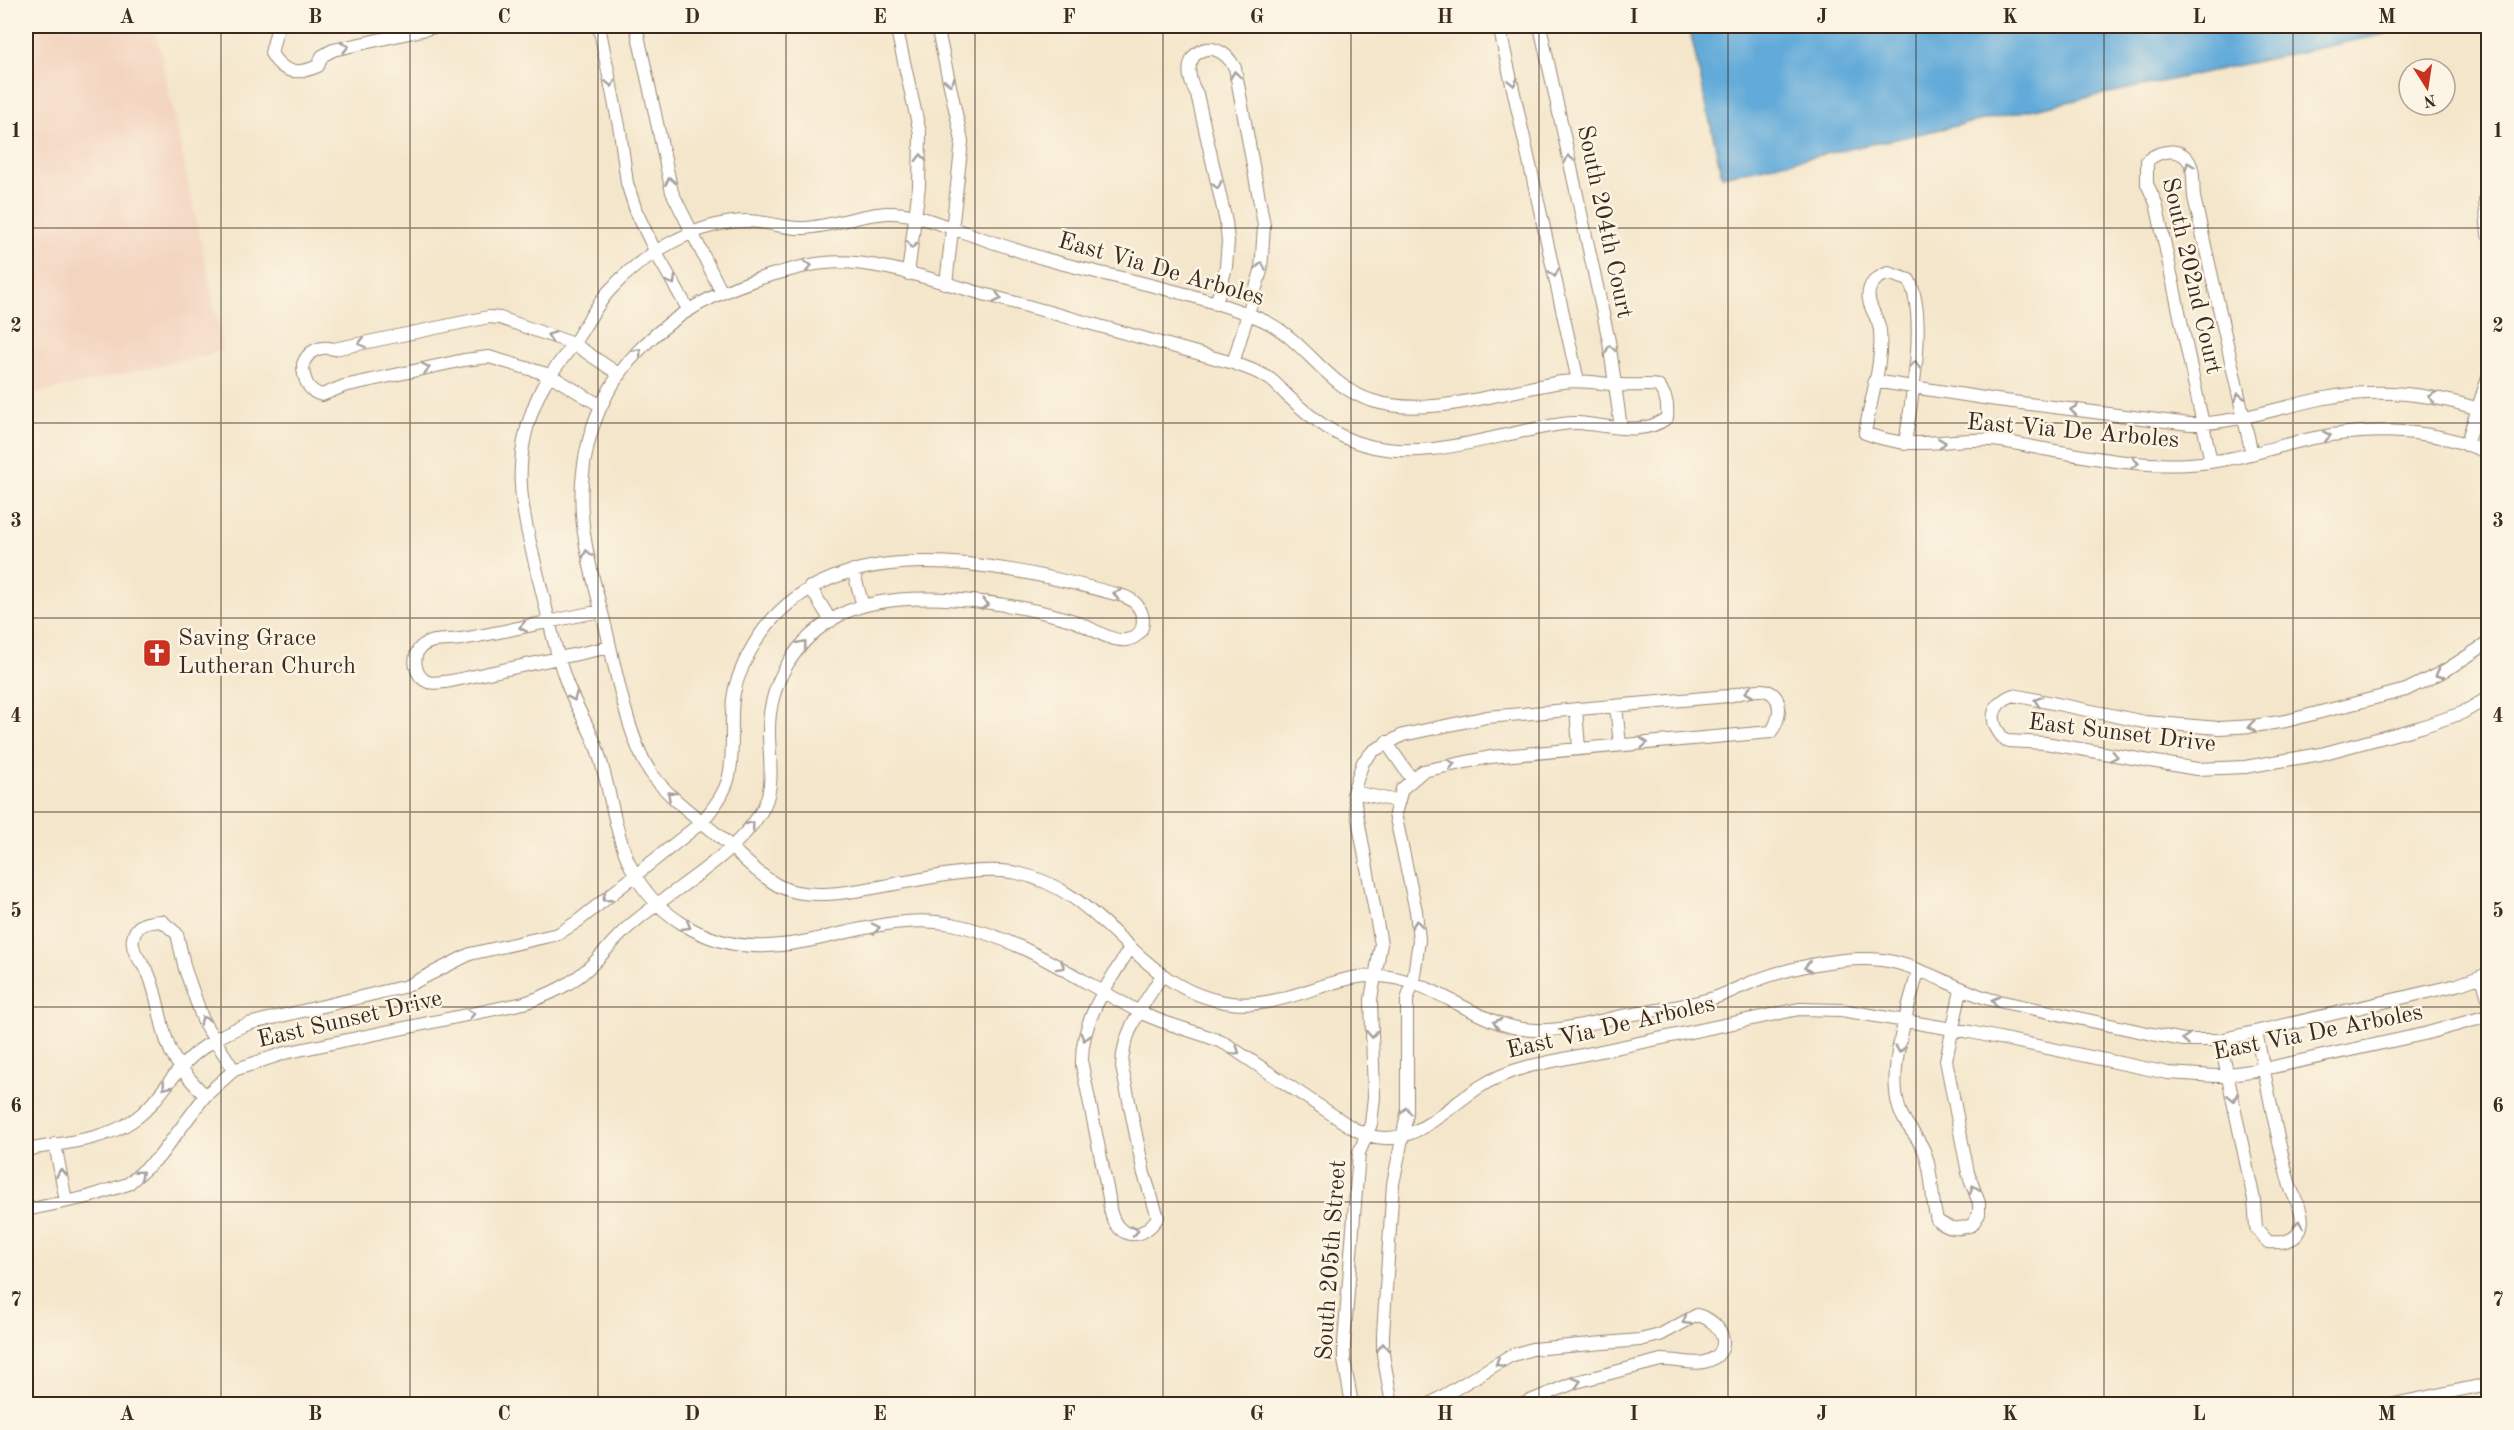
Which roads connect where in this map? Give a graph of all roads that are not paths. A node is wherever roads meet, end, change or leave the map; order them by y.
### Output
1 (278, 26) edge
2 (440, 26) edge
3 (599, 26) edge
4 (636, 26) edge
5 (896, 26) edge
6 (937, 26) edge
7 (1499, 26) edge
8 (1540, 26) edge
9 (2488, 189) edge
10 (915, 216) junction
11 (952, 228) junction
12 (693, 234) junction
13 (2488, 235) edge
14 (656, 253) junction
15 (908, 274) junction
16 (946, 284) junction
17 (721, 291) junction
18 (1216, 304) junction
19 (688, 309) junction
20 (1249, 315) junction
21 (573, 344) junction
22 (1233, 363) junction
23 (550, 375) junction
24 (620, 375) junction
25 (2488, 377) edge
26 (1578, 381) junction
27 (1874, 381) junction
28 (1614, 384) junction
29 (1912, 387) junction
30 (601, 406) junction
31 (2484, 411) edge
32 (2243, 418) junction
33 (2204, 424) junction
34 (1621, 428) junction
35 (1905, 444) junction
36 (2466, 445) junction
37 (2488, 453) edge
38 (2252, 454) junction
39 (2211, 462) junction
40 (853, 570) junction
41 (810, 587) junction
42 (863, 606) junction
43 (601, 610) junction
44 (831, 621) junction
45 (549, 622) junction
46 (2488, 643) edge
47 (610, 647) junction
48 (558, 657) junction
49 (2488, 698) edge
50 (1616, 706) junction
51 (1576, 710) junction
52 (1386, 742) junction
53 (1620, 745) junction
54 (1579, 749) junction
55 (1411, 778) junction
56 (1353, 792) junction
57 (1397, 801) junction
58 (702, 822) junction
59 (731, 847) junction
60 (634, 874) junction
61 (658, 904) junction
62 (1130, 948) junction
63 (1918, 971) junction
64 (2485, 975) edge
65 (1375, 976) junction
66 (1161, 977) junction
67 (1413, 982) junction
68 (1961, 990) junction
69 (1103, 991) junction
70 (2488, 998) edge
71 (1139, 1012) junction
72 (2488, 1016) edge
73 (1904, 1022) junction
74 (1951, 1029) junction
75 (2256, 1032) junction
76 (214, 1040) junction
77 (2220, 1040) junction
78 (180, 1068) junction
79 (2264, 1069) junction
80 (234, 1070) junction
81 (2229, 1075) junction
82 (205, 1096) junction
83 (1365, 1136) junction
84 (1403, 1137) junction
85 (55, 1144) junction
86 (26, 1150) edge
87 (66, 1201) junction
88 (26, 1210) edge
89 (2488, 1384) edge
90 (1352, 1404) edge
91 (1392, 1404) edge
92 (1430, 1404) edge
93 (1523, 1404) edge
94 (2394, 1404) edge

1 -> 2 street
3 -> 14 street
12 -> 4 street
10 -> 5 street
6 -> 11 street
7 -> 26 street
28 -> 8 street, South 204th Court
9 - 13 street
10 - 11 street, East Via De Arboles
10 - 12 street, East Via De Arboles
10 -> 15 street
11 - 16 street
11 - 18 street, East Via De Arboles
12 - 14 street, East Via De Arboles
12 - 17 street
14 -> 19 street
14 - 21 street, East Via De Arboles
15 - 16 street, East Via De Arboles
17 -> 15 street, East Via De Arboles
16 -> 22 street, East Via De Arboles
17 - 19 street, East Via De Arboles
18 - 20 street, East Via De Arboles
20 -> 18 street
24 -> 19 street, East Via De Arboles
20 - 22 street
20 - 26 street, East Via De Arboles
21 - 23 street, East Via De Arboles
21 -> 23 street
21 - 24 street
22 - 34 street, East Via De Arboles
23 - 30 street
23 - 45 street, East Via De Arboles
24 - 30 street, East Via De Arboles
25 - 31 street
26 - 28 street, East Via De Arboles
27 - 29 street, East Via De Arboles
29 -> 27 street
27 - 35 street, East Via De Arboles
28 - 34 street, South 204th Court
28 - 34 street, East Via De Arboles
33 -> 29 street, East Via De Arboles
29 - 35 street
43 -> 30 street, East Via De Arboles
31 -> 32 street, East Via De Arboles
31 - 36 street
32 - 33 street, East Via De Arboles
32 -> 33 street, South 202nd Court
32 - 38 street, South 202nd Court
33 - 39 street, South 202nd Court
35 -> 39 street, East Via De Arboles
36 - 37 street, East Via De Arboles
38 -> 36 street, East Via De Arboles
38 - 39 street, East Via De Arboles
40 - 41 street
40 - 42 street
42 -> 40 street, East Sunset Drive
41 - 44 street
41 - 58 street, East Sunset Drive
42 - 44 street, East Sunset Drive
43 - 45 street
43 - 47 street, East Via De Arboles
59 -> 44 street, East Sunset Drive
45 - 48 street, East Via De Arboles
45 -> 48 street
46 -> 49 street, East Sunset Drive
47 - 48 street
58 -> 47 street, East Via De Arboles
48 -> 60 street, East Via De Arboles
50 - 51 street
50 - 53 street
53 -> 50 street
51 - 52 street
51 - 54 street
52 - 55 street
52 - 56 street
53 - 54 street
55 -> 54 street
55 - 57 street
56 - 57 street
56 - 65 street, South 205th Street
67 -> 57 street
58 - 59 street, East Via De Arboles
58 - 60 street, East Sunset Drive
59 - 61 street, East Sunset Drive
59 - 62 street, East Via De Arboles
60 - 61 street, East Via De Arboles
60 -> 76 street, East Sunset Drive
61 -> 69 street, East Via De Arboles
80 -> 61 street, East Sunset Drive
62 - 66 street, East Via De Arboles
62 - 69 street
63 -> 67 street, East Via De Arboles
63 - 68 street, East Via De Arboles
63 - 73 street
64 - 70 street
64 - 75 street, East Via De Arboles
65 - 66 street, East Via De Arboles
65 - 67 street, East Via De Arboles
65 -> 83 street, South 205th Street
66 - 71 street
84 -> 67 street
68 - 74 street
77 -> 68 street, East Via De Arboles
69 - 71 street, East Via De Arboles
69 -> 71 street
71 -> 83 street, East Via De Arboles
72 - 79 street, East Via De Arboles
73 - 74 street, East Via De Arboles
73 -> 74 street
73 - 84 street, East Via De Arboles
74 - 81 street, East Via De Arboles
75 - 77 street, East Via De Arboles
75 - 79 street
76 - 78 street, East Sunset Drive
76 -> 78 street
76 - 80 street
77 - 81 street
78 - 82 street
78 -> 85 street, East Sunset Drive
79 - 81 street, East Via De Arboles
81 -> 79 street
80 - 82 street, East Sunset Drive
87 -> 82 street, East Sunset Drive
83 - 84 street, East Via De Arboles
83 - 90 street, South 205th Street
91 -> 84 street
85 - 86 street, East Sunset Drive
87 -> 85 street
87 - 88 street, East Sunset Drive
89 - 94 street
93 -> 92 street

